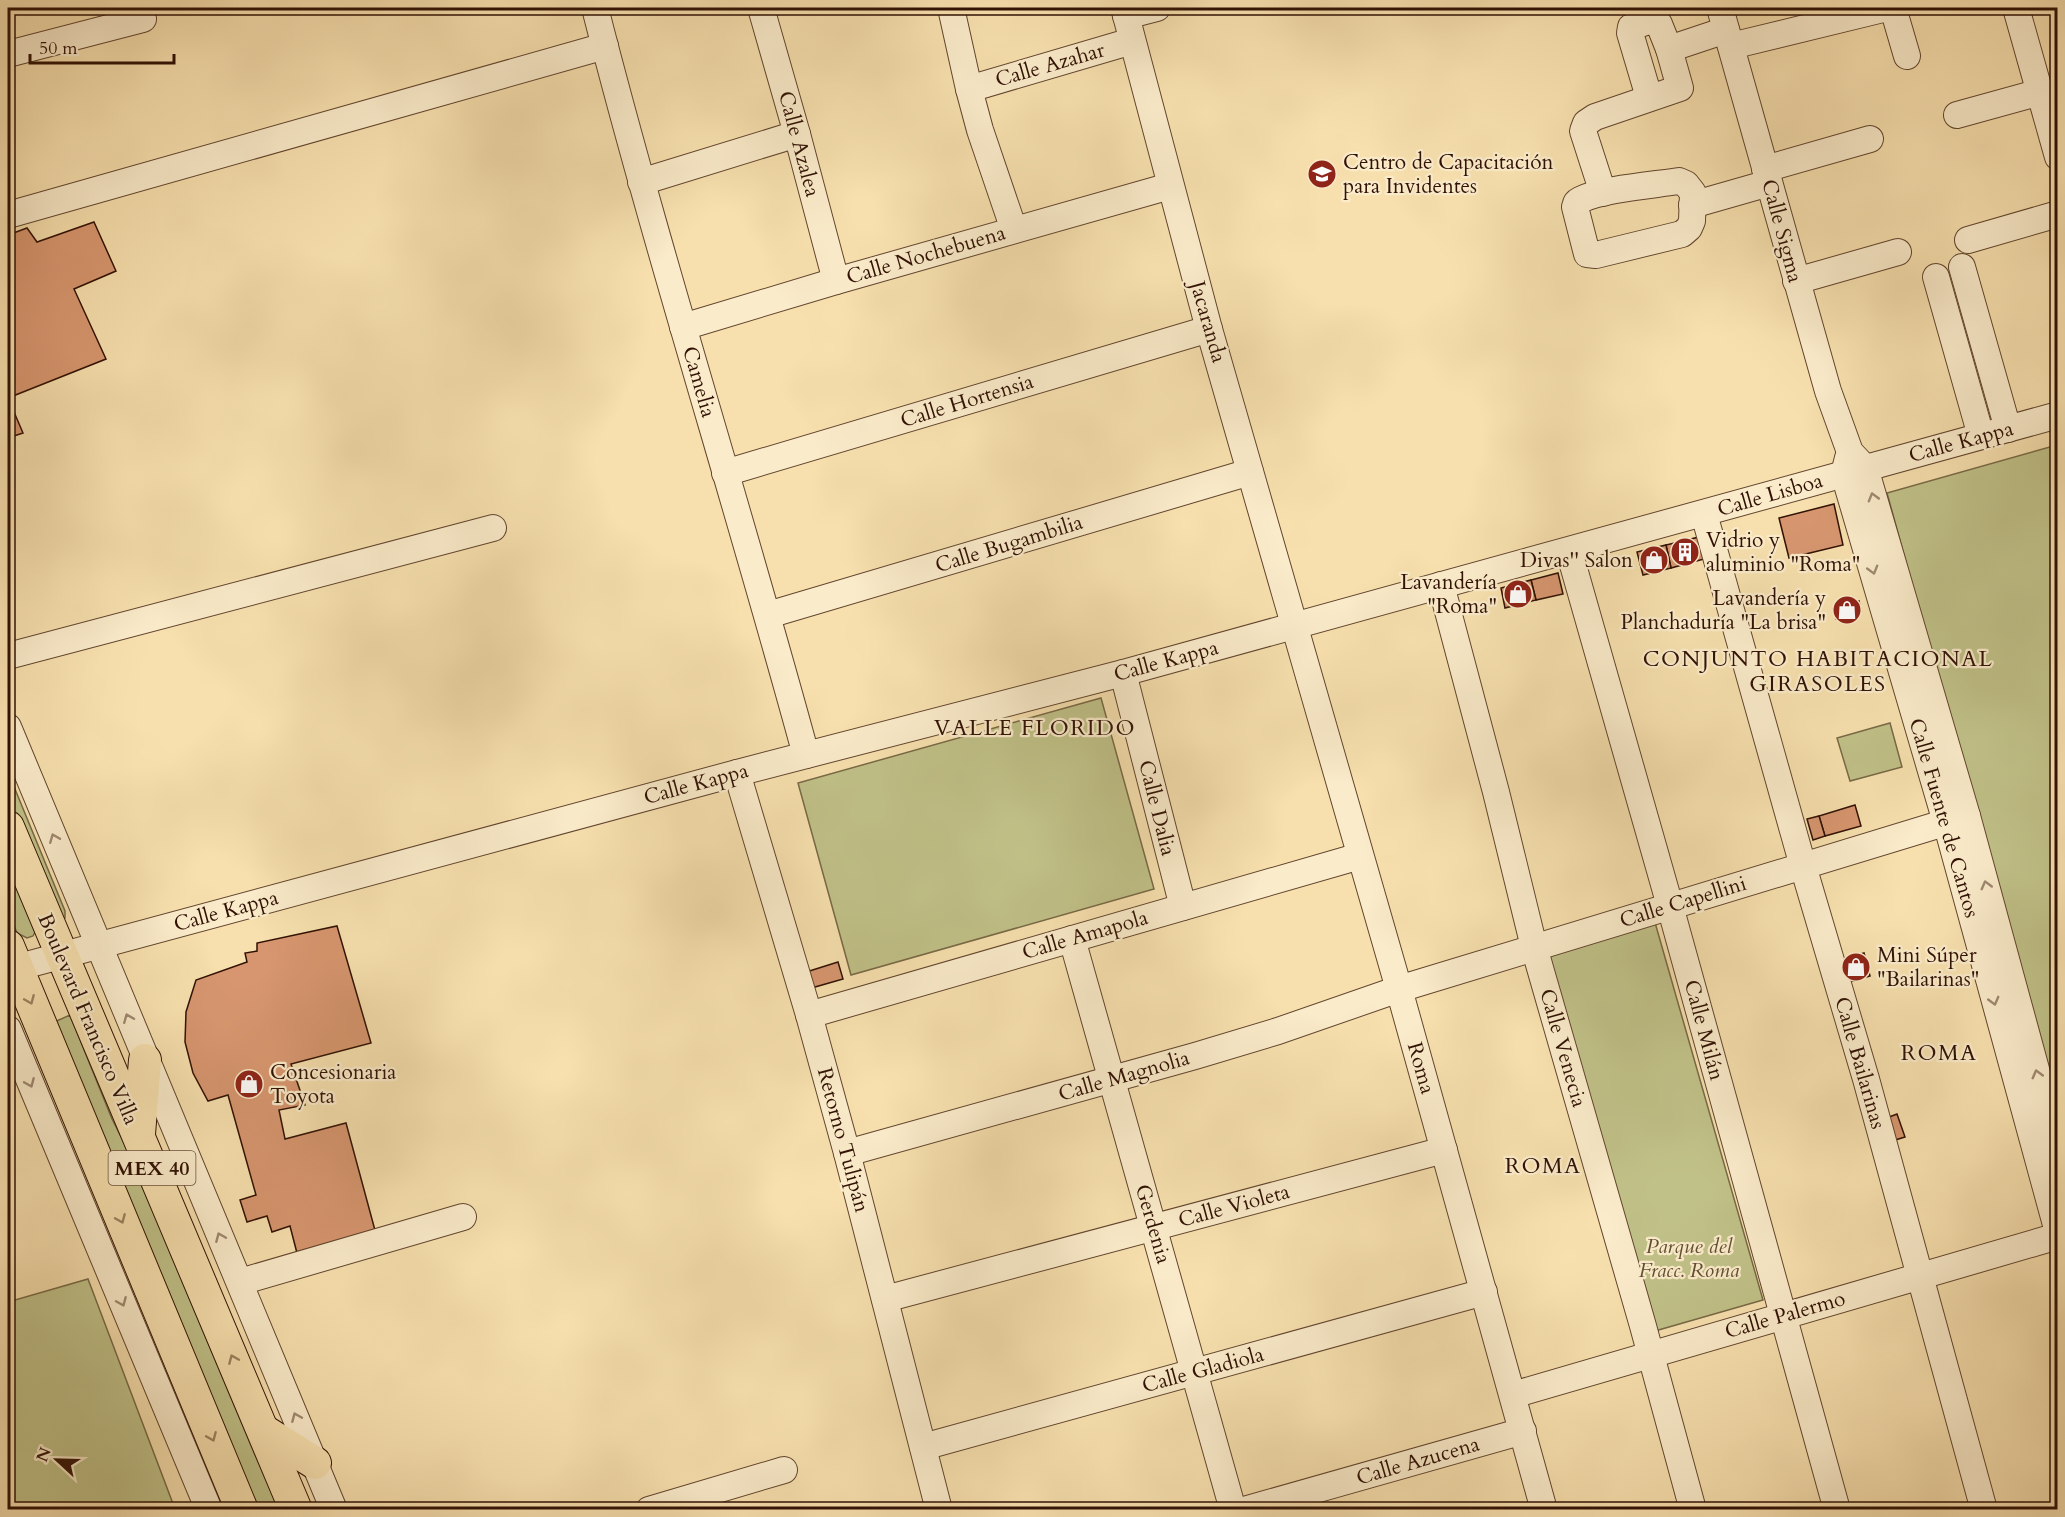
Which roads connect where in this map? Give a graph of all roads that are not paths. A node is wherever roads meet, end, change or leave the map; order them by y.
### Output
1 (595, 8) edge
2 (761, 8) edge
3 (951, 8) edge
4 (1157, 8) edge
5 (1887, 8) edge
6 (1893, 8) edge
7 (2016, 8) edge
8 (2029, 8) edge
9 (1125, 12) edge
10 (143, 19) dead end
11 (1726, 28) edge
12 (1132, 41) junction
13 (605, 46) junction
14 (1669, 49) junction
15 (8, 54) edge
16 (1907, 56) dead end
17 (969, 89) junction
18 (1649, 97) junction
19 (2049, 100) edge
20 (1957, 115) dead end
21 (797, 134) junction
22 (1870, 140) dead end
23 (2058, 157) edge
24 (1767, 176) junction
25 (641, 182) junction
26 (1170, 186) junction
27 (1603, 193) junction
28 (1692, 205) junction
29 (2058, 213) edge
30 (8, 215) edge
31 (1014, 230) junction
32 (1968, 240) dead end
33 (1898, 252) dead end
34 (1962, 267) dead end
35 (1936, 277) dead end
36 (836, 281) junction
37 (1796, 281) junction
38 (683, 327) junction
39 (1209, 329) junction
40 (2058, 415) edge
41 (2008, 429) junction
42 (1981, 436) junction
43 (1853, 465) junction
44 (1250, 472) junction
45 (725, 473) junction
46 (1704, 514) junction
47 (493, 528) dead end
48 (1569, 551) junction
49 (1442, 585) junction
50 (768, 615) junction
51 (1294, 627) junction
52 (8, 656) edge
53 (1123, 673) junction
54 (8, 726) edge
55 (806, 755) junction
56 (737, 773) junction
57 (1956, 819) junction
58 (8, 827) edge
59 (1360, 856) junction
60 (1803, 866) junction
61 (1670, 906) junction
62 (1183, 907) junction
63 (1072, 939) junction
64 (98, 946) junction
65 (1534, 947) junction
66 (61, 956) junction
67 (10, 961) edge
68 (1399, 989) junction
69 (809, 1015) junction
70 (8, 1029) edge
71 (145, 1060) junction
72 (1112, 1080) junction
73 (139, 1138) junction
74 (1444, 1150) junction
75 (2058, 1150) edge
76 (847, 1152) junction
77 (463, 1217) dead end
78 (1153, 1227) junction
79 (2058, 1234) edge
80 (1920, 1276) junction
81 (240, 1282) junction
82 (1484, 1292) junction
83 (885, 1299) junction
84 (1784, 1316) junction
85 (1651, 1355) junction
86 (1194, 1372) junction
87 (1513, 1395) junction
88 (264, 1431) junction
89 (1523, 1431) junction
90 (923, 1447) junction
91 (315, 1463) junction
92 (784, 1470) dead end
93 (209, 1509) edge
94 (242, 1509) edge
95 (296, 1509) edge
96 (334, 1509) edge
97 (649, 1509) edge
98 (939, 1509) edge
99 (1233, 1509) edge
100 (1244, 1509) edge
101 (1544, 1509) edge
102 (1693, 1509) edge
103 (1837, 1509) edge
104 (1984, 1509) edge

1 - 13 street, Camelia
2 - 21 street, Calle Azalea
3 - 17 street
4 - 9 street
5 - 11 street
6 - 16 street
7 - 19 street
8 - 19 street
9 - 12 street, Jacaranda
10 - 15 street
11 - 14 street
11 - 24 street, Calle Sigma
12 - 17 street, Calle Azahar
12 - 26 street, Jacaranda
13 - 25 street, Camelia
13 - 30 street
14 - 18 street
14 - 18 street
17 - 31 street
18 - 27 street
19 - 20 street
19 - 23 street
21 - 25 street
21 - 36 street, Calle Azalea
22 - 24 street
24 - 28 street
24 - 37 street, Calle Sigma
25 - 38 street, Camelia
26 - 31 street, Calle Nochebuena
26 - 39 street, Jacaranda
27 - 28 street
27 - 28 street
29 - 32 street
31 - 36 street, Calle Nochebuena
33 - 37 street
34 - 41 street
35 - 42 street
36 - 38 street, Calle Nochebuena
37 - 43 street, Calle Sigma
38 - 45 street, Camelia
39 - 44 street, Jacaranda
39 - 45 street, Calle Hortensia
40 - 41 street, Calle Kappa
41 - 42 street, Calle Kappa
42 - 43 street, Calle Kappa
43 - 46 street, Calle Lisboa
43 - 57 street, Calle Fuente de Cantos
44 - 50 street, Calle Bugambilia
44 - 51 street, Jacaranda
45 - 50 street, Camelia
46 - 48 street, Calle Lisboa
46 - 60 street, Calle Bailarinas
47 - 52 street
48 - 49 street, Calle Lisboa
48 - 61 street, Calle Milán
49 - 51 street, Calle Lisboa
49 - 65 street, Calle Venecia
50 - 55 street, Camelia
51 - 53 street, Calle Kappa
51 - 59 street, Roma
53 - 55 street, Calle Kappa
53 - 62 street, Calle Dalia
64 -> 54 street
55 - 56 street, Calle Kappa
56 - 64 street, Calle Kappa
56 - 69 street, Retorno Tulipán
57 - 60 street, Calle Capellini
75 -> 57 street, Calle Fuente de Cantos
57 -> 79 street, Calle Fuente de Cantos
58 - 66 main road, Boulevard Francisco Villa / MEX 40
59 - 62 street, Calle Amapola
59 - 68 street, Roma
60 - 61 street, Calle Capellini
60 - 80 street, Calle Bailarinas
61 - 65 street, Calle Capellini
61 - 84 street, Calle Milán
62 - 63 street, Calle Amapola
63 - 69 street, Calle Amapola
63 - 72 street, Gerdenia
64 - 66 street, Calle Kappa
71 -> 64 street
65 - 68 street, Calle Capellini
65 - 85 street, Calle Venecia
66 - 67 street, Calle Kappa
66 - 73 main road, Boulevard Francisco Villa / MEX 40
67 -> 94 main road, MEX 40
68 - 72 street, Calle Magnolia
68 - 74 street, Roma
69 - 76 street, Retorno Tulipán
70 -> 93 street
71 - 73 main road
81 -> 71 street
72 - 76 street, Calle Magnolia
72 - 78 street, Gerdenia
88 -> 73 main road, Boulevard Francisco Villa / MEX 40
74 - 78 street, Calle Violeta
74 - 82 street, Roma
76 - 83 street, Retorno Tulipán
77 - 81 street
78 - 83 street, Calle Violeta
78 - 86 street, Gerdenia
79 - 80 street, Calle Palermo
80 - 84 street, Calle Palermo
80 - 104 street, Calle Bailarinas
91 -> 81 street
82 - 86 street, Calle Gladiola
82 - 87 street, Roma
83 - 90 street, Retorno Tulipán
84 - 85 street, Calle Palermo
84 - 103 street, Calle Milán
85 - 87 street, Calle Palermo
85 - 102 street, Calle Venecia
86 - 90 street, Calle Gladiola
86 - 99 street, Gerdenia
87 - 89 street, Roma
88 - 91 main road
88 - 95 main road, Boulevard Francisco Villa / MEX 40
89 - 100 street, Calle Azucena
89 - 101 street, Roma
90 - 98 street, Retorno Tulipán
91 - 96 street
92 - 97 street

